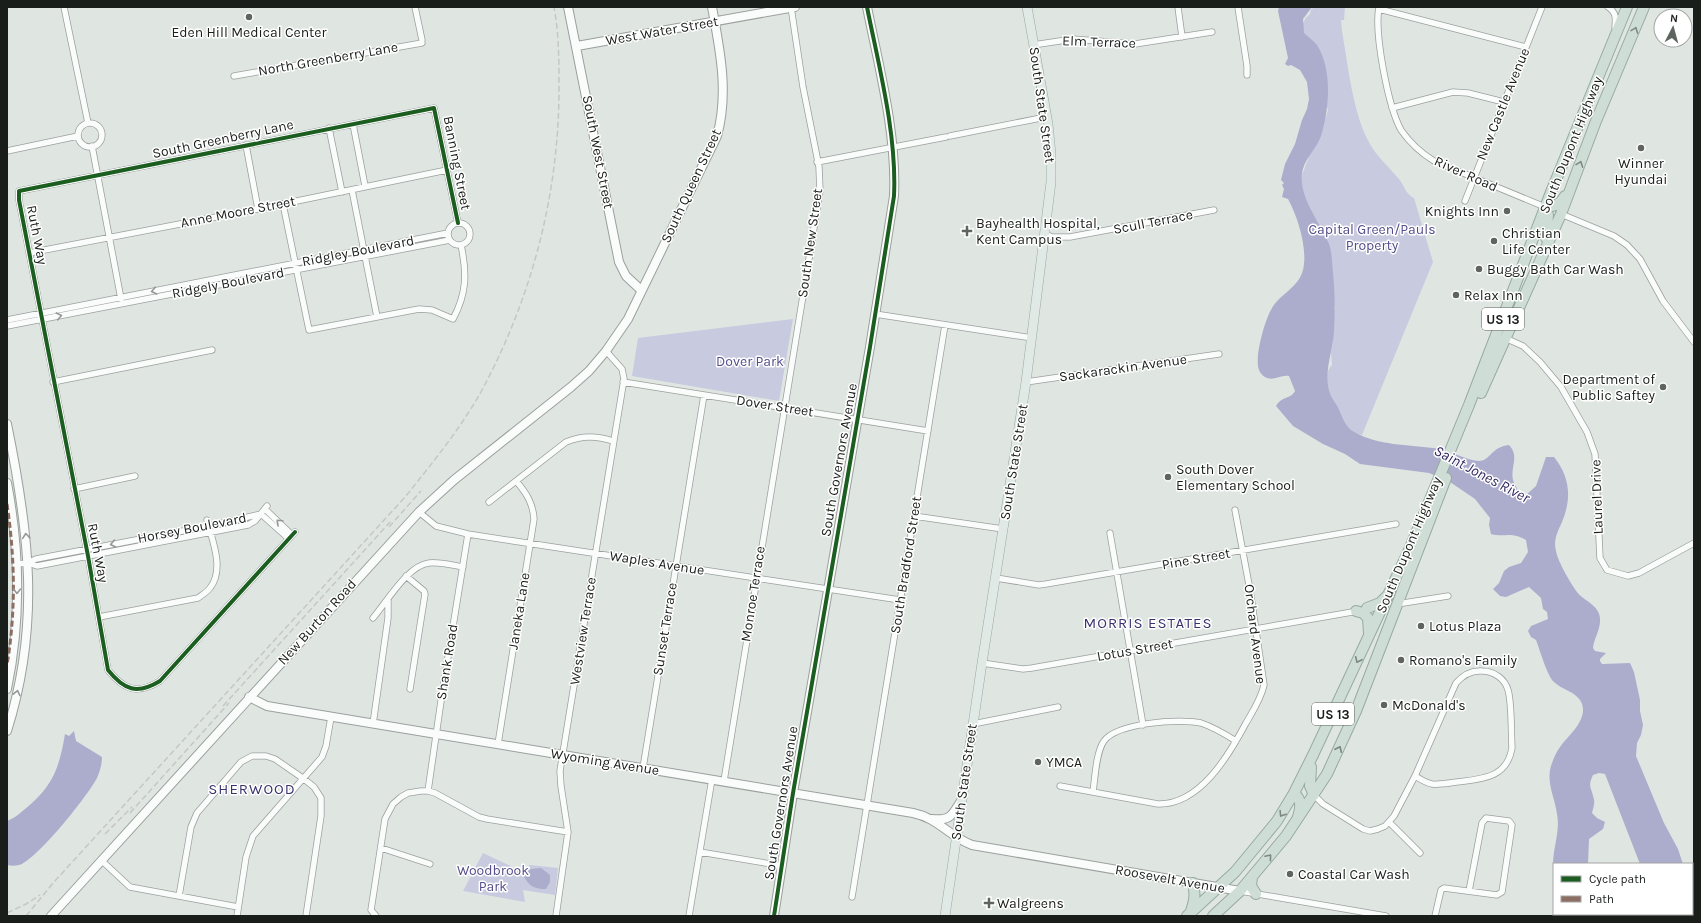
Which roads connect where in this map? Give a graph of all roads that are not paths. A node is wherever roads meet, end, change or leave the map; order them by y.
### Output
1 (64, 7) edge
2 (415, 7) edge
3 (568, 7) edge
4 (712, 7) edge
5 (792, 7) edge
6 (867, 7) edge
7 (1027, 7) edge
8 (1178, 7) edge
9 (1238, 7) edge
10 (1542, 7) edge
11 (1608, 7) edge
12 (1627, 7) edge
13 (1644, 7) edge
14 (1379, 8) edge
15 (715, 21) junction
16 (1212, 32) dead end
17 (1182, 37) junction
18 (1614, 39) junction
19 (1033, 45) junction
20 (577, 46) junction
21 (1526, 47) junction
22 (1247, 75) dead end
23 (234, 76) dead end
24 (1504, 102) junction
25 (434, 108) joint
26 (1392, 108) junction
27 (1046, 117) junction
28 (88, 123) junction
29 (353, 124) junction
30 (329, 128) junction
31 (78, 136) junction
32 (246, 145) junction
33 (92, 146) junction
34 (893, 147) junction
35 (7, 151) edge
36 (817, 162) junction
37 (447, 170) junction
38 (97, 175) junction
39 (1473, 178) junction
40 (365, 186) junction
41 (352, 190) junction
42 (342, 192) junction
43 (18, 193) joint
44 (1465, 201) dead end
45 (283, 204) junction
46 (258, 209) junction
47 (1214, 210) dead end
48 (1550, 212) junction
49 (458, 223) junction
50 (448, 233) junction
51 (1044, 234) junction
52 (109, 237) junction
53 (450, 240) junction
54 (461, 245) junction
55 (363, 249) junction
56 (29, 253) junction
57 (365, 257) junction
58 (295, 263) junction
59 (297, 270) junction
60 (220, 278) joint
61 (230, 279) junction
62 (642, 290) junction
63 (120, 297) junction
64 (122, 304) junction
65 (875, 314) junction
66 (41, 316) junction
67 (377, 317) junction
68 (7, 320) edge
69 (945, 325) junction
70 (7, 326) edge
71 (1032, 338) junction
72 (1505, 338) junction
73 (1694, 342) edge
74 (212, 350) dead end
75 (606, 351) junction
76 (1219, 354) dead end
77 (53, 382) junction
78 (623, 382) junction
79 (1026, 382) junction
80 (704, 395) junction
81 (783, 408) junction
82 (858, 420) junction
83 (7, 424) edge
84 (928, 431) junction
85 (613, 441) junction
86 (1455, 447) junction
87 (135, 476) dead end
88 (517, 482) junction
89 (7, 483) edge
90 (1439, 485) junction
91 (74, 489) junction
92 (490, 502) dead end
93 (264, 510) junction
94 (1235, 510) dead end
95 (419, 512) junction
96 (914, 516) junction
97 (208, 523) junction
98 (1396, 524) dead end
99 (1003, 529) junction
100 (211, 532) junction
101 (1110, 533) dead end
102 (468, 534) junction
103 (530, 543) junction
104 (1694, 543) edge
105 (87, 549) junction
106 (1242, 551) junction
107 (595, 553) junction
108 (88, 556) junction
109 (28, 563) junction
110 (17, 564) junction
111 (675, 566) junction
112 (463, 567) junction
113 (1117, 573) junction
114 (406, 576) junction
115 (756, 578) junction
116 (996, 578) junction
117 (828, 590) junction
118 (1389, 595) junction
119 (1448, 596) dead end
120 (388, 600) junction
121 (900, 600) junction
122 (1397, 604) junction
123 (1367, 608) junction
124 (1356, 611) junction
125 (1382, 611) junction
126 (99, 617) junction
127 (373, 618) dead end
128 (1257, 630) junction
129 (1369, 636) junction
130 (1380, 648) junction
131 (1130, 651) junction
132 (982, 663) junction
133 (7, 689) edge
134 (410, 689) dead end
135 (249, 697) junction
136 (1058, 707) dead end
137 (331, 717) junction
138 (373, 724) junction
139 (973, 724) junction
140 (1143, 725) junction
141 (7, 731) edge
142 (436, 734) junction
143 (1236, 741) junction
144 (498, 744) junction
145 (563, 755) junction
146 (1313, 756) junction
147 (643, 768) junction
148 (1415, 776) junction
149 (304, 779) junction
150 (712, 779) junction
151 (724, 781) junction
152 (1060, 786) dead end
153 (428, 791) junction
154 (1093, 792) junction
155 (793, 793) junction
156 (1294, 793) junction
157 (1314, 795) junction
158 (962, 800) junction
159 (868, 805) junction
160 (932, 819) junction
161 (1297, 820) junction
162 (1389, 822) junction
163 (568, 832) junction
164 (957, 836) junction
165 (381, 848) junction
166 (700, 852) junction
167 (1420, 853) dead end
168 (101, 860) junction
169 (430, 864) dead end
170 (783, 866) junction
171 (1235, 872) junction
172 (1252, 877) junction
173 (1194, 883) junction
174 (1220, 888) junction
175 (1238, 891) junction
176 (1469, 891) junction
177 (1256, 894) junction
178 (179, 896) junction
179 (852, 897) dead end
180 (238, 907) junction
181 (1189, 915) edge
182 (51, 916) edge
183 (237, 916) edge
184 (306, 916) edge
185 (376, 916) edge
186 (556, 916) edge
187 (689, 916) edge
188 (774, 916) edge
189 (945, 916) edge
190 (1213, 916) edge
191 (1386, 916) edge
192 (1435, 916) edge

1 - 28 street
2 - 23 street, North Greenberry Lane
3 - 20 street, South West Street
4 - 15 street, South Queen Street
5 - 15 street, West Water Street
5 - 36 street, South New Street
6 - 34 street, South Governors Avenue
7 - 19 main road, South State Street
8 - 17 street
9 - 22 street
10 - 21 street, New Castle Avenue
11 - 18 street
12 - 18 highway, South Dupont Highway
48 -> 13 highway, South Dupont Highway
14 - 21 street
14 - 26 street, River Road
15 - 20 street, West Water Street
15 - 62 street, South Queen Street
16 - 17 street, Elm Terrace
17 - 19 street, Elm Terrace
18 - 48 highway, South Dupont Highway
19 - 27 main road, South State Street
20 - 62 street, South West Street
21 - 24 street, New Castle Avenue
24 - 26 street
24 - 39 street, New Castle Avenue
25 - 29 street, South Greenberry Lane
25 - 37 street, Banning Street
26 - 39 street, River Road
27 - 34 street
27 - 51 main road, South State Street
28 - 31 street
28 - 33 street
29 - 30 street, South Greenberry Lane
29 - 40 street
30 - 32 street, South Greenberry Lane
30 - 42 street
31 - 33 street
31 - 35 street
32 - 38 street, South Greenberry Lane
32 - 46 street
33 - 38 street
34 - 36 street
34 - 65 street, South Governors Avenue
36 - 81 street, South New Street
37 - 40 street, Anne Moore Street
37 - 49 street, Banning Street
38 - 43 street, South Greenberry Lane
38 - 52 street
39 - 44 street, New Castle Avenue
39 - 48 street, River Road
40 - 41 street, Anne Moore Street
41 - 42 street, Anne Moore Street
41 - 55 street
42 - 45 street, Anne Moore Street
43 - 56 street, Ruth Way
45 - 46 street, Anne Moore Street
45 - 58 street
46 - 52 street, Anne Moore Street
47 - 51 street, Scull Terrace
48 - 72 highway, South Dupont Highway / US 13
48 - 73 street, River Road
48 - 86 highway, South Dupont Highway / US 13
49 - 50 street
49 - 54 street
50 - 53 street
50 - 55 street, Ridgley Boulevard
51 - 71 main road, South State Street
52 - 56 street, Anne Moore Street
52 - 63 street
53 - 54 street
53 - 57 street, Ridgely Boulevard
54 - 67 street
55 - 57 street
55 - 58 street, Ridgley Boulevard
56 - 66 street, Ruth Way
57 - 59 street, Ridgely Boulevard
57 - 67 street
58 - 59 street
58 - 61 street, Ridgley Boulevard
59 - 61 street, Ridgely Boulevard
59 - 67 street
60 - 61 street, Ridgley Boulevard
60 -> 63 street, Ridgely Boulevard
61 - 64 street, Ridgely Boulevard
62 - 75 street, South Queen Street
63 - 64 street
63 - 66 street, Ridgely Boulevard
66 -> 64 street, Ridgely Boulevard
65 - 69 street
65 - 82 street, South Governors Avenue
66 - 68 street, Ridgely Boulevard
66 - 70 street, Ridgely Boulevard
66 - 77 street, Ruth Way
69 - 71 street
69 - 84 street, South Bradford Street
71 - 79 main road, South State Street
72 - 86 highway, South Dupont Highway / US 13
72 - 104 street, Laurel Drive
74 - 77 street
75 - 78 street, Westview Terrace
75 - 95 street, New Burton Road
76 - 79 street, Sackarackin Avenue
77 - 91 street, Ruth Way
78 - 80 street, Dover Street
78 - 85 street, Westview Terrace
79 - 99 main road, South State Street
80 - 81 street, Dover Street
80 - 111 street, Sunset Terrace
81 - 82 street, Dover Street
81 - 115 street, Monroe Terrace
82 - 84 street, Dover Street
82 - 117 street, South Governors Avenue
109 -> 83 street
84 - 96 street, South Bradford Street
85 - 88 street
85 - 107 street, Westview Terrace
86 - 90 highway, South Dupont Highway / US 13
87 - 91 street
88 - 92 street
88 - 103 street, Janeka Lane
89 - 110 street
90 - 118 highway, South Dupont Highway / US 13
90 - 122 highway, South Dupont Highway / US 13
91 - 105 street, Ruth Way
93 - 97 street, Horsey Boulevard
93 - 100 street, Horsey Boulevard
93 - 126 street, Ruth Way
94 - 106 street, Orchard Avenue
95 - 102 street, Waples Avenue
95 - 135 street, New Burton Road
96 - 99 street
96 - 121 street, South Bradford Street
97 - 100 street
97 -> 105 street, Horsey Boulevard
98 - 106 street, Pine Street
99 - 116 main road, South State Street
100 - 108 street, Horsey Boulevard
100 - 126 street
101 - 113 street
102 - 103 street, Waples Avenue
102 - 112 street, Shank Road
103 - 107 street, Waples Avenue
103 - 144 street, Janeka Lane
105 - 108 street, Ruth Way
105 - 109 street, Horsey Boulevard
106 - 113 street, Pine Street
106 - 128 street, Orchard Avenue
107 - 111 street, Waples Avenue
107 - 145 street, Westview Terrace
108 - 109 street, Horsey Boulevard
108 - 126 street, Ruth Way
109 - 110 street, Horsey Boulevard
141 -> 109 street
110 -> 133 street
111 - 115 street, Waples Avenue
111 - 147 street, Sunset Terrace
112 - 114 street
112 - 142 street, Shank Road
113 - 116 street, Pine Street
113 - 131 street
114 - 120 street
114 - 134 street
115 - 117 street, Waples Avenue
115 - 151 street, Monroe Terrace
116 - 132 main road, South State Street
117 - 121 street, Waples Avenue
117 - 155 street, South Governors Avenue
118 - 123 highway
118 - 125 highway, South Dupont Highway / US 13
119 - 122 street
120 - 127 street
120 - 138 street
121 - 159 street, South Bradford Street
122 - 130 highway, South Dupont Highway / US 13
123 - 124 street, Lotus Street
123 - 125 street, Lotus Street
124 - 128 street, Lotus Street
124 - 129 highway
125 - 129 highway, South Dupont Highway / US 13
125 - 130 highway
128 - 131 street, Lotus Street
128 - 143 street, Orchard Avenue
129 -> 146 highway, South Dupont Highway / US 13
157 -> 130 highway, South Dupont Highway / US 13
131 - 132 street, Lotus Street
131 - 140 street
132 - 139 main road, South State Street
135 - 137 street, Wyoming Avenue
135 - 168 street, New Burton Road
136 - 139 street
137 - 138 street, Wyoming Avenue
137 - 149 street
138 - 142 street, Wyoming Avenue
139 - 158 main road, South State Street
140 - 143 street
140 - 154 street
142 - 144 street, Wyoming Avenue
142 - 153 street, Shank Road
143 - 154 street, Orchard Avenue
144 - 145 street, Wyoming Avenue
145 - 147 street, Wyoming Avenue
145 - 163 street, Westview Terrace
146 - 156 highway, South Dupont Highway / US 13
146 - 157 highway
147 - 150 street, Wyoming Avenue
148 - 148 street
148 - 162 street
149 - 178 street
149 - 180 street
149 - 184 street
150 - 151 street, Wyoming Avenue
150 - 166 street
151 - 155 street, Wyoming Avenue
152 - 154 street, Orchard Avenue
153 - 163 street
153 - 165 street
155 - 159 street, Wyoming Avenue
155 - 170 street, South Governors Avenue
156 - 161 highway
156 -> 171 highway, South Dupont Highway / US 13
157 - 161 highway, South Dupont Highway / US 13
157 - 162 street
158 - 160 street
158 - 164 main road, South State Street
159 - 160 street, Wyoming Avenue
159 - 179 street, South Bradford Street
160 - 164 street, Wyoming Avenue
172 -> 161 highway, South Dupont Highway / US 13
162 - 167 street
163 - 186 street, Westview Terrace
164 - 173 street, Roosevelt Avenue
164 - 189 main road, South State Street
165 - 169 street
165 - 185 street
166 - 170 street
166 - 187 street
168 - 178 street
168 - 182 street, New Burton Road
170 - 188 street, South Governors Avenue
171 - 174 highway, South Dupont Highway / US 13
171 - 175 highway
172 - 175 highway, South Dupont Highway / US 13
172 - 177 highway
173 - 174 street, Roosevelt Avenue
173 - 181 highway
174 - 175 street, Roosevelt Avenue
174 - 181 highway, South Dupont Highway / US 13
175 - 177 street, Roosevelt Avenue
175 - 190 highway, South Dupont Highway / US 13
176 - 176 street
176 - 192 street
177 - 191 street, Roosevelt Avenue
178 - 180 street
180 - 183 street

